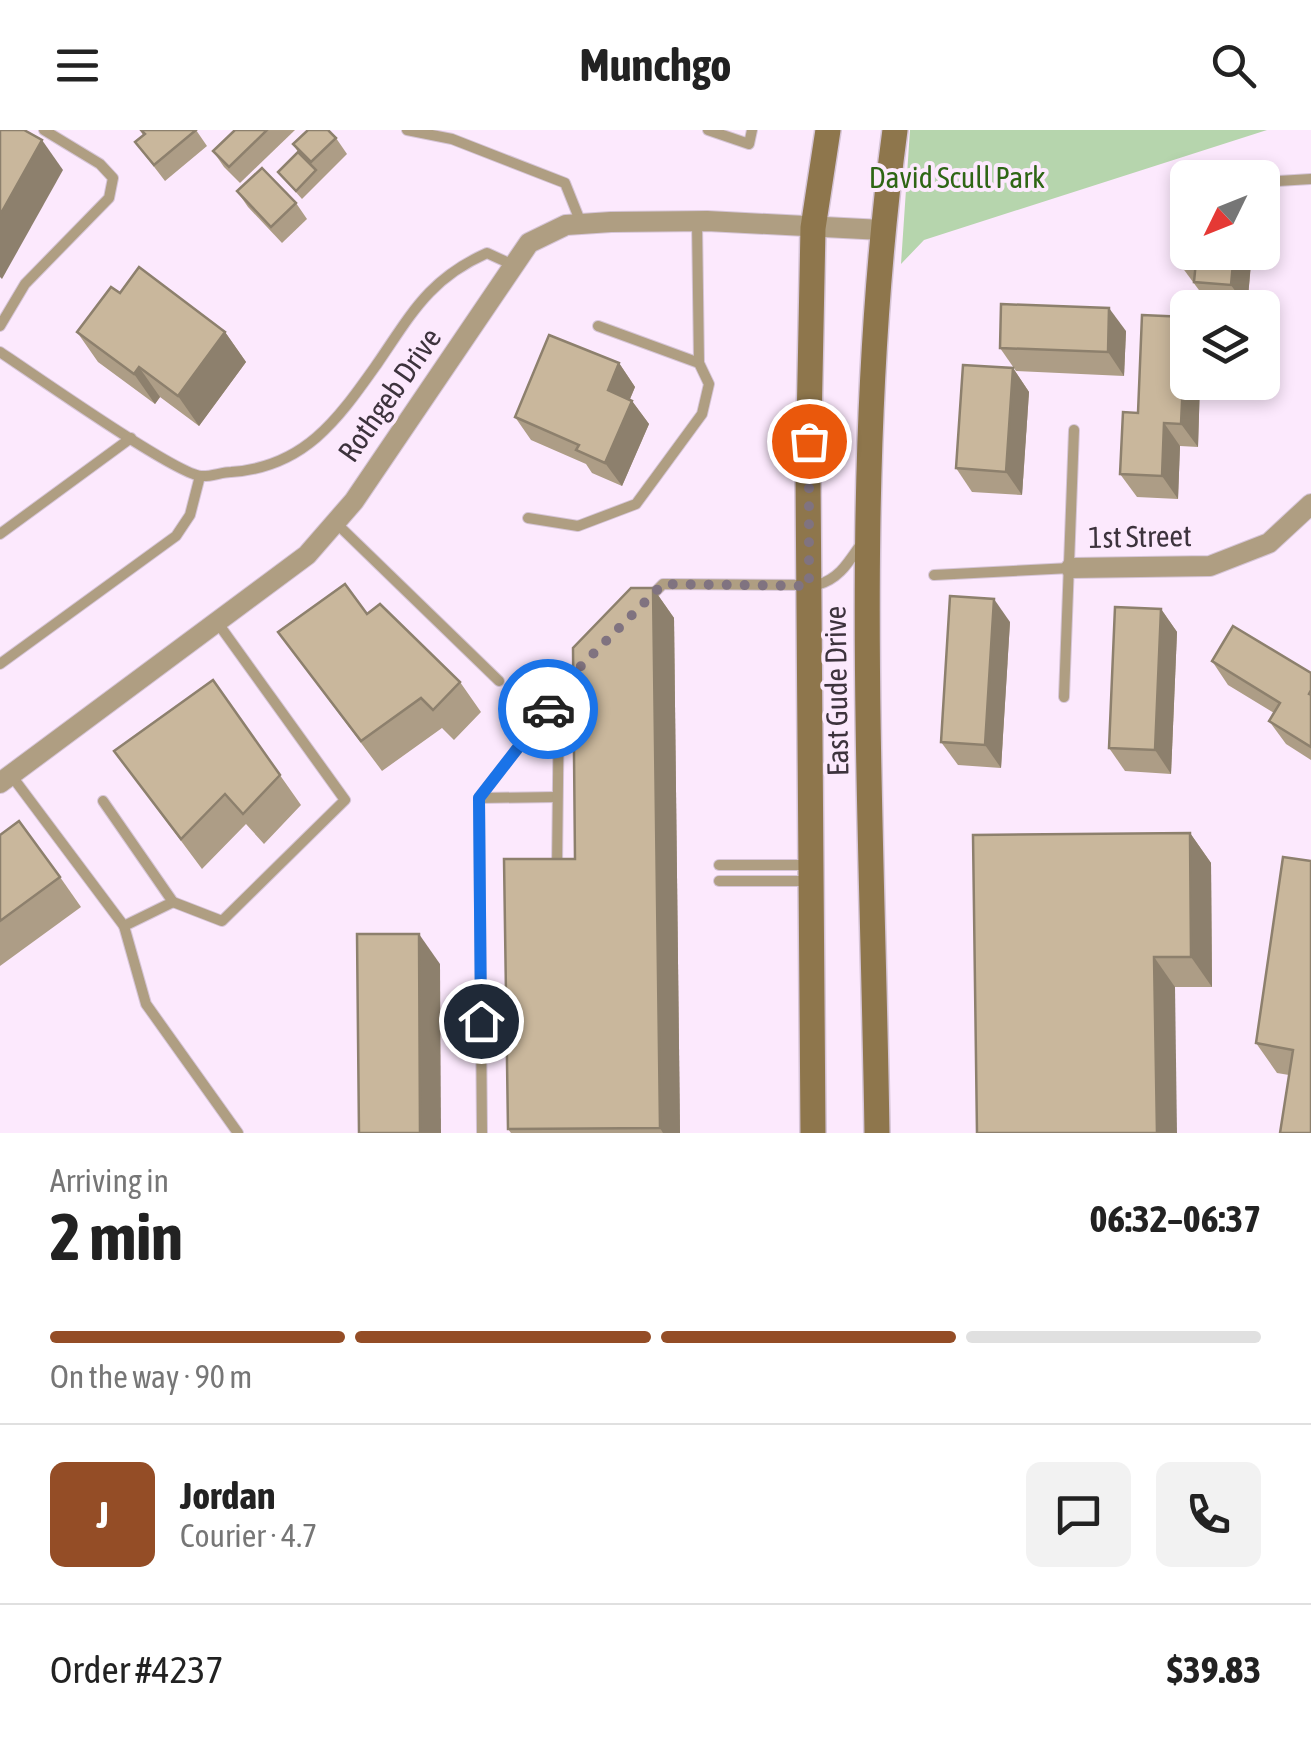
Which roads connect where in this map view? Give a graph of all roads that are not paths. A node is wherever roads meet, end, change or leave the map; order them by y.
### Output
1 (44, 130) edge
2 (407, 130) edge
3 (708, 130) edge
4 (752, 130) edge
5 (828, 130) edge
6 (895, 130) edge
7 (1311, 179) edge
8 (1280, 181) edge
9 (697, 221) junction
10 (581, 224) junction
11 (813, 228) junction
12 (882, 230) junction
13 (513, 265) junction
14 (0, 326) edge
15 (598, 326) dead end
16 (0, 352) edge
17 (699, 363) junction
18 (1074, 430) dead end
19 (131, 438) junction
20 (200, 476) junction
21 (1311, 504) edge
22 (528, 518) dead end
23 (336, 522) junction
24 (0, 534) edge
25 (868, 534) junction
26 (1071, 568) junction
27 (934, 575) dead end
28 (809, 586) junction
29 (637, 610) edge
30 (216, 622) junction
31 (586, 662) edge
32 (0, 664) edge
33 (499, 681) dead end
34 (559, 694) junction
35 (1064, 697) dead end
36 (5, 779) edge
37 (557, 797) junction
38 (479, 798) junction
39 (103, 801) dead end
40 (719, 865) dead end
41 (557, 869) edge
42 (811, 874) junction
43 (719, 881) dead end
44 (173, 902) junction
45 (124, 926) junction
46 (238, 1133) edge
47 (482, 1133) edge
48 (813, 1133) edge
49 (877, 1133) edge

1 - 14 lane
2 - 10 lane
3 - 4 lane
5 - 11 main road, East Gude Drive
6 - 12 main road, East Gude Drive
7 - 8 lane
9 - 10 street, Rothgeb Drive
9 - 11 street, Rothgeb Drive
9 - 17 lane
10 - 13 street, Rothgeb Drive
11 - 12 street, Rothgeb Drive
11 - 28 main road, East Gude Drive
12 - 25 main road, East Gude Drive
13 - 20 lane
13 - 23 street, Rothgeb Drive
15 - 17 lane
16 - 19 lane
17 - 22 lane
18 - 26 lane
19 - 20 lane
19 - 24 lane
20 - 32 lane
21 - 26 street, 1st Street
23 - 30 street, Rothgeb Drive
23 - 33 lane
25 - 28 lane
25 - 49 main road, East Gude Drive
26 - 27 lane
26 - 35 lane
28 - 29 lane
28 - 42 main road, East Gude Drive
30 - 36 street, Rothgeb Drive
30 - 44 lane
31 - 34 lane
34 - 37 lane
34 - 38 lane
36 - 45 lane
37 - 38 lane
37 - 41 lane
38 - 47 lane
39 - 44 lane
40 - 42 lane
42 - 43 lane
42 - 48 main road, East Gude Drive
44 - 45 lane
45 - 46 lane

